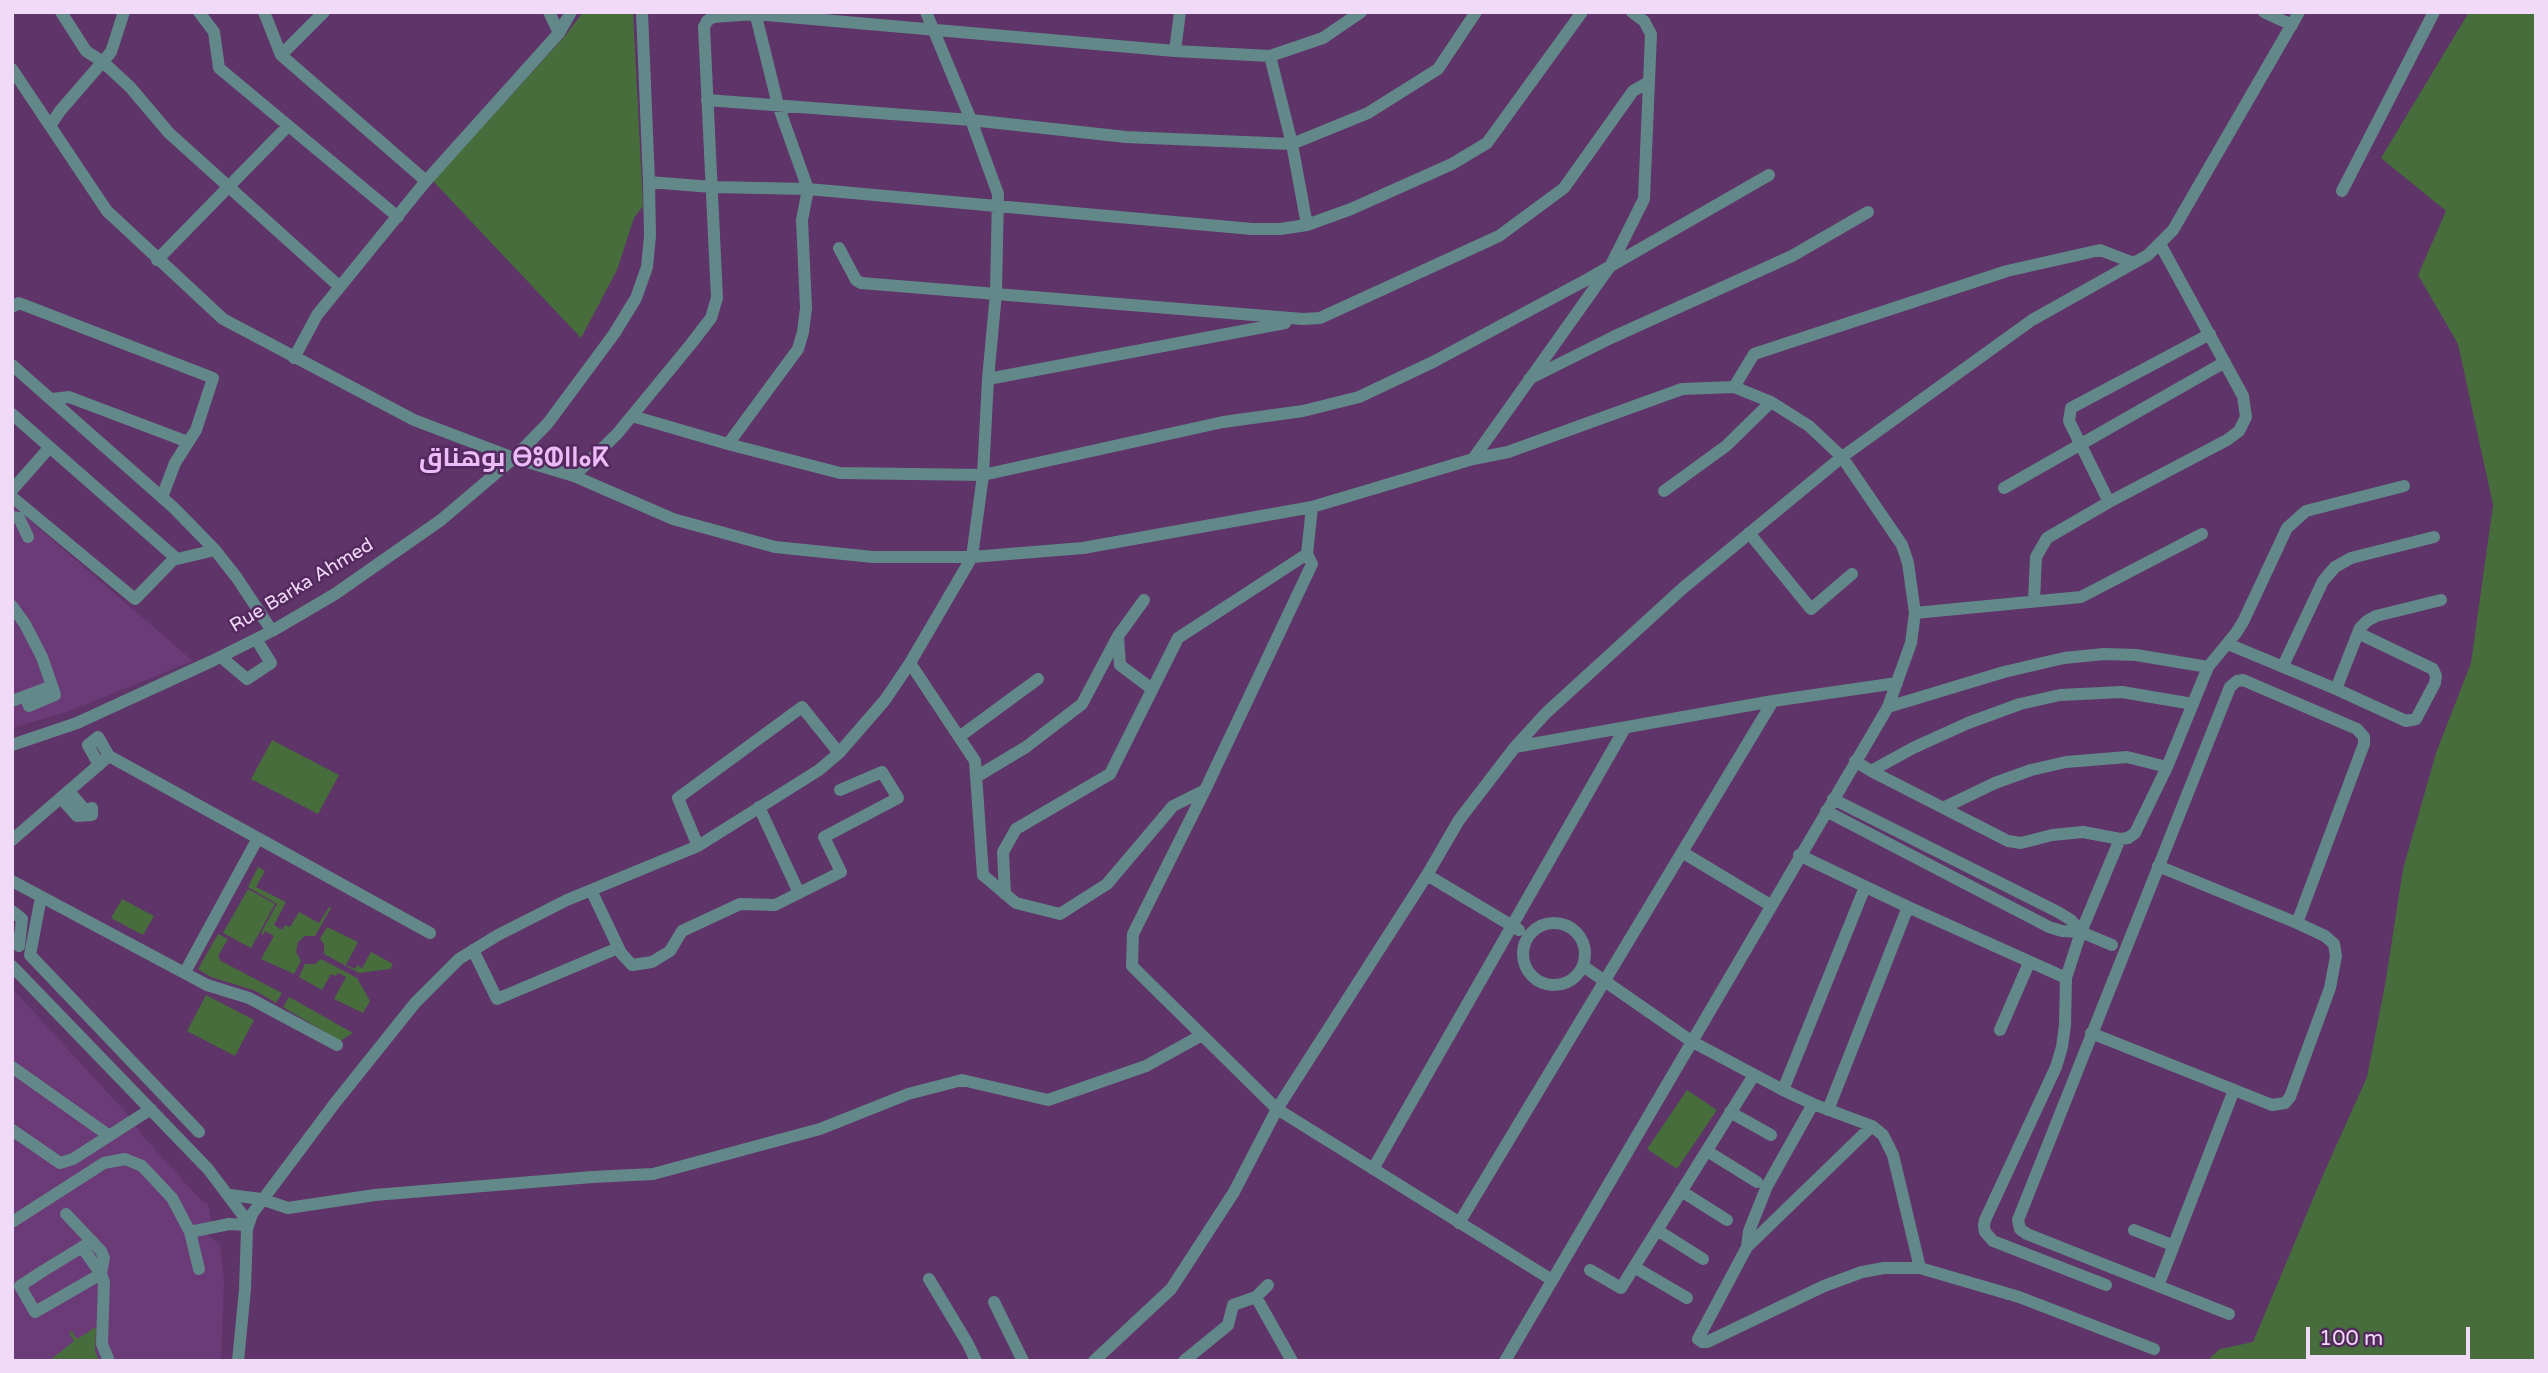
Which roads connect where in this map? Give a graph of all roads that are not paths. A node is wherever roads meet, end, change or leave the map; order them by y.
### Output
1 (61, 12) edge
2 (124, 12) edge
3 (200, 12) edge
4 (264, 12) edge
5 (324, 12) edge
6 (549, 12) edge
7 (571, 12) edge
8 (642, 12) edge
9 (926, 12) edge
10 (1180, 12) edge
11 (1361, 12) edge
12 (1476, 12) edge
13 (1582, 12) edge
14 (1632, 12) edge
15 (2264, 12) edge
16 (2299, 12) edge
17 (2434, 12) edge
18 (755, 13) edge
19 (2292, 25) junction
20 (933, 30) junction
21 (559, 33) junction
22 (1175, 51) junction
23 (281, 55) junction
24 (1270, 56) junction
25 (103, 62) junction
26 (12, 69) edge
27 (1647, 83) junction
28 (707, 100) junction
29 (778, 105) junction
30 (971, 120) junction
31 (288, 125) junction
32 (50, 126) junction
33 (1292, 144) junction
34 (1769, 175) dead end
35 (426, 181) junction
36 (649, 182) junction
37 (229, 187) junction
38 (712, 187) junction
39 (808, 189) junction
40 (2342, 191) dead end
41 (998, 208) junction
42 (1868, 212) dead end
43 (398, 217) junction
44 (1307, 225) junction
45 (2160, 244) junction
46 (839, 248) dead end
47 (157, 260) junction
48 (2134, 263) junction
49 (1611, 265) junction
50 (340, 287) junction
51 (996, 293) junction
52 (12, 307) edge
53 (1303, 320) junction
54 (2210, 334) junction
55 (294, 358) junction
56 (2225, 362) junction
57 (12, 365) edge
58 (988, 379) junction
59 (1528, 379) junction
60 (1734, 387) junction
61 (52, 399) junction
62 (1771, 402) junction
63 (12, 414) edge
64 (632, 415) junction
65 (188, 442) junction
66 (728, 444) junction
67 (2079, 444) junction
68 (50, 447) junction
69 (1842, 457) junction
70 (514, 458) junction
71 (1473, 459) junction
72 (983, 475) junction
73 (574, 476) junction
74 (2404, 486) dead end
75 (2004, 488) dead end
76 (12, 490) edge
77 (1664, 491) dead end
78 (12, 497) edge
79 (162, 497) junction
80 (2109, 502) junction
81 (1312, 507) junction
82 (12, 517) edge
83 (1749, 533) junction
84 (2202, 534) dead end
85 (28, 537) dead end
86 (2434, 537) dead end
87 (215, 550) junction
88 (1307, 554) junction
89 (972, 557) junction
90 (177, 559) junction
91 (1852, 575) dead end
92 (1144, 600) dead end
93 (2441, 600) dead end
94 (2034, 601) junction
95 (12, 606) edge
96 (1915, 613) junction
97 (272, 631) junction
98 (2358, 633) junction
99 (1118, 636) junction
100 (256, 639) junction
101 (2228, 644) junction
102 (221, 657) junction
103 (910, 663) junction
104 (2283, 666) junction
105 (2208, 667) junction
106 (1038, 679) dead end
107 (1897, 683) junction
108 (1152, 689) junction
109 (2336, 689) junction
110 (18, 698) edge
111 (1773, 701) junction
112 (2193, 704) junction
113 (1888, 706) junction
114 (1625, 728) junction
115 (959, 737) junction
116 (12, 745) edge
117 (1514, 747) junction
118 (839, 753) junction
119 (109, 756) junction
120 (1855, 761) junction
121 (99, 765) junction
122 (2167, 767) junction
123 (1871, 771) junction
124 (976, 778) junction
125 (840, 790) dead end
126 (1205, 790) junction
127 (1833, 799) junction
128 (759, 807) junction
129 (1945, 807) junction
130 (1826, 811) junction
131 (258, 838) junction
132 (2120, 839) junction
133 (12, 840) edge
134 (698, 846) junction
135 (1682, 852) junction
136 (1799, 855) junction
137 (2158, 866) junction
138 (1427, 875) junction
139 (12, 881) edge
140 (1865, 887) junction
141 (591, 890) junction
142 (799, 893) junction
143 (1005, 894) junction
144 (41, 897) junction
145 (1770, 905) junction
146 (1908, 907) junction
147 (12, 911) edge
148 (2297, 923) junction
149 (1513, 927) junction
150 (2081, 932) junction
151 (430, 933) dead end
152 (1529, 936) junction
153 (15, 942) edge
154 (618, 948) junction
155 (2119, 948) junction
156 (473, 950) junction
157 (2029, 963) junction
158 (1583, 966) junction
159 (13, 967) edge
160 (185, 972) junction
161 (2066, 978) junction
162 (1606, 982) junction
163 (2000, 1030) dead end
164 (2091, 1033) junction
165 (1202, 1035) junction
166 (1691, 1041) junction
167 (337, 1045) dead end
168 (12, 1067) edge
169 (1754, 1075) junction
170 (1783, 1090) junction
171 (2234, 1090) junction
172 (1813, 1104) junction
173 (151, 1109) junction
174 (1277, 1110) junction
175 (1828, 1110) junction
176 (1730, 1112) junction
177 (1872, 1126) junction
178 (12, 1130) edge
179 (199, 1132) dead end
180 (108, 1135) junction
181 (1771, 1135) dead end
182 (1707, 1151) junction
183 (1373, 1169) junction
184 (1757, 1182) dead end
185 (1681, 1191) junction
186 (230, 1195) junction
187 (261, 1199) junction
188 (66, 1214) dead end
189 (1727, 1220) dead end
190 (12, 1222) edge
191 (248, 1223) junction
192 (1459, 1223) junction
193 (1657, 1230) junction
194 (2134, 1230) dead end
195 (191, 1232) junction
196 (87, 1244) junction
197 (2172, 1245) junction
198 (1747, 1247) junction
199 (1703, 1259) dead end
200 (1634, 1267) junction
201 (1920, 1268) junction
202 (200, 1269) dead end
203 (1590, 1269) dead end
204 (101, 1274) junction
205 (929, 1279) dead end
206 (1552, 1280) junction
207 (1268, 1285) dead end
208 (2106, 1285) dead end
209 (2158, 1286) junction
210 (1256, 1297) junction
211 (1688, 1298) dead end
212 (994, 1302) dead end
213 (2229, 1314) dead end
214 (2154, 1349) dead end
215 (1098, 1360) edge
216 (109, 1361) edge
217 (238, 1361) edge
218 (976, 1361) edge
219 (1023, 1361) edge
220 (1184, 1361) edge
221 (1292, 1361) edge
222 (1505, 1361) edge

1 - 25 street
2 - 25 street
3 - 31 street
4 - 23 street
5 - 23 street
6 - 21 street
7 - 21 street
8 - 36 street, Rue Barka Ahmed
9 - 20 street
10 - 22 street
11 - 24 street
12 - 33 street
13 - 44 street
14 - 27 street
15 - 19 street
16 - 19 street
17 - 40 street
18 - 20 street
18 - 28 street
18 - 29 street
19 - 45 street
20 - 22 street
20 - 30 street
21 - 35 street
22 - 24 street
23 - 35 street
24 - 33 street
25 - 32 street
25 - 37 street
26 - 32 street
27 - 49 street
27 - 53 street
28 - 29 street
28 - 38 street
29 - 30 street
29 - 39 street
30 - 33 street
30 - 41 street
31 - 37 street
31 - 43 street
32 - 47 street
33 - 44 street
34 - 49 street
35 - 43 street
36 - 38 street
36 - 70 street, Rue Barka Ahmed
37 - 47 street
37 - 50 street
38 - 39 street
38 - 64 street
39 - 41 street
39 - 66 street
41 - 44 street
41 - 51 street
42 - 59 street
43 - 50 street
45 - 48 street
45 - 54 street
46 - 51 street
47 - 55 street
48 - 60 street
48 - 69 street
49 - 59 street
49 - 72 street
50 - 55 street
51 - 53 street
51 - 58 street
52 - 65 street
53 - 58 street
54 - 56 street
54 - 67 street
55 - 70 street
56 - 67 street
56 - 80 street
57 - 61 street
58 - 72 street
59 - 71 street
60 - 62 street
60 - 71 street
61 - 65 street
61 - 79 street
62 - 69 street
62 - 77 street
63 - 68 street
64 - 66 street
64 - 73 street
65 - 79 street
66 - 72 street
67 - 75 street
67 - 80 street
68 - 76 street
68 - 90 street
69 - 83 street
69 - 96 street
70 - 73 street
70 - 97 street, Rue Barka Ahmed
71 - 81 street
72 - 89 street
73 - 89 street
74 - 101 street
78 - 90 street
79 - 87 street
80 - 94 street
81 - 88 street
81 - 89 street
82 - 85 street
83 - 91 street
83 - 117 street
84 - 94 street
86 - 104 street
87 - 90 street
87 - 97 street
88 - 108 street
88 - 126 street
89 - 103 street
92 - 99 street
93 - 98 street
94 - 96 street
95 - 110 street
96 - 107 street
97 - 100 street, Rue Barka Ahmed
98 - 109 street
98 - 109 street
99 - 108 street
99 - 124 street
100 - 102 street, Rue Barka Ahmed
100 - 102 street
101 - 104 street
101 - 105 street
102 - 116 street, Rue Barka Ahmed
103 - 115 street
103 - 118 street
104 - 109 street
105 - 112 street
105 - 113 street
106 - 115 street
107 - 111 street
107 - 113 street
108 - 143 street
111 - 114 street
111 - 135 street
112 - 122 street
112 - 123 street
113 - 120 street
114 - 117 street
114 - 149 street
115 - 124 street
117 - 138 street
118 - 128 street
118 - 134 street
119 - 121 street
119 - 121 street
119 - 131 street
120 - 123 street
120 - 127 street
121 - 133 street
122 - 129 street
122 - 132 street
123 - 129 street
124 - 143 street
125 - 142 street
126 - 143 street
126 - 165 street
127 - 130 street
127 - 150 street
128 - 134 street
128 - 142 street
129 - 132 street
130 - 136 street
130 - 150 street
131 - 151 street
131 - 160 street
132 - 150 street
134 - 141 street
135 - 145 street
135 - 162 street
136 - 140 street
136 - 145 street
137 - 148 street
137 - 148 street
137 - 155 street
138 - 149 street
138 - 174 street
139 - 144 street
140 - 146 street
140 - 170 street
141 - 154 street
141 - 156 street
142 - 154 street
144 - 160 street
144 - 179 street
145 - 166 street
146 - 157 street
146 - 175 street
147 - 153 street
148 - 171 street
149 - 152 street
149 - 183 street
150 - 155 street
150 - 161 street
152 - 158 street
152 - 158 street
153 - 159 street
154 - 156 street
155 - 164 street
156 - 187 street
157 - 161 street
157 - 163 street
158 - 162 street
159 - 173 street
160 - 167 street
161 - 208 street
162 - 166 street
162 - 192 street
164 - 171 street
164 - 209 street
165 - 174 street
165 - 187 street
166 - 169 street
166 - 206 street
168 - 180 street
169 - 170 street
169 - 176 street
170 - 172 street
171 - 197 street
172 - 175 street
172 - 198 street
173 - 180 street
173 - 186 street
174 - 183 street
174 - 215 street
175 - 177 street
176 - 181 street
176 - 182 street
177 - 198 street
177 - 201 street
178 - 180 street
182 - 184 street
182 - 185 street
183 - 192 street
185 - 189 street
185 - 193 street
186 - 187 street
186 - 191 street
187 - 191 street
188 - 196 street
190 - 195 street
191 - 195 street
191 - 217 street
192 - 206 street
193 - 199 street
193 - 200 street
194 - 197 street
195 - 202 street
196 - 204 street
196 - 204 street
197 - 209 street
198 - 201 street
200 - 203 street
200 - 211 street
201 - 214 street
204 - 216 street
205 - 218 street
206 - 222 street
207 - 210 street
209 - 213 street
210 - 220 street
210 - 221 street
212 - 219 street

